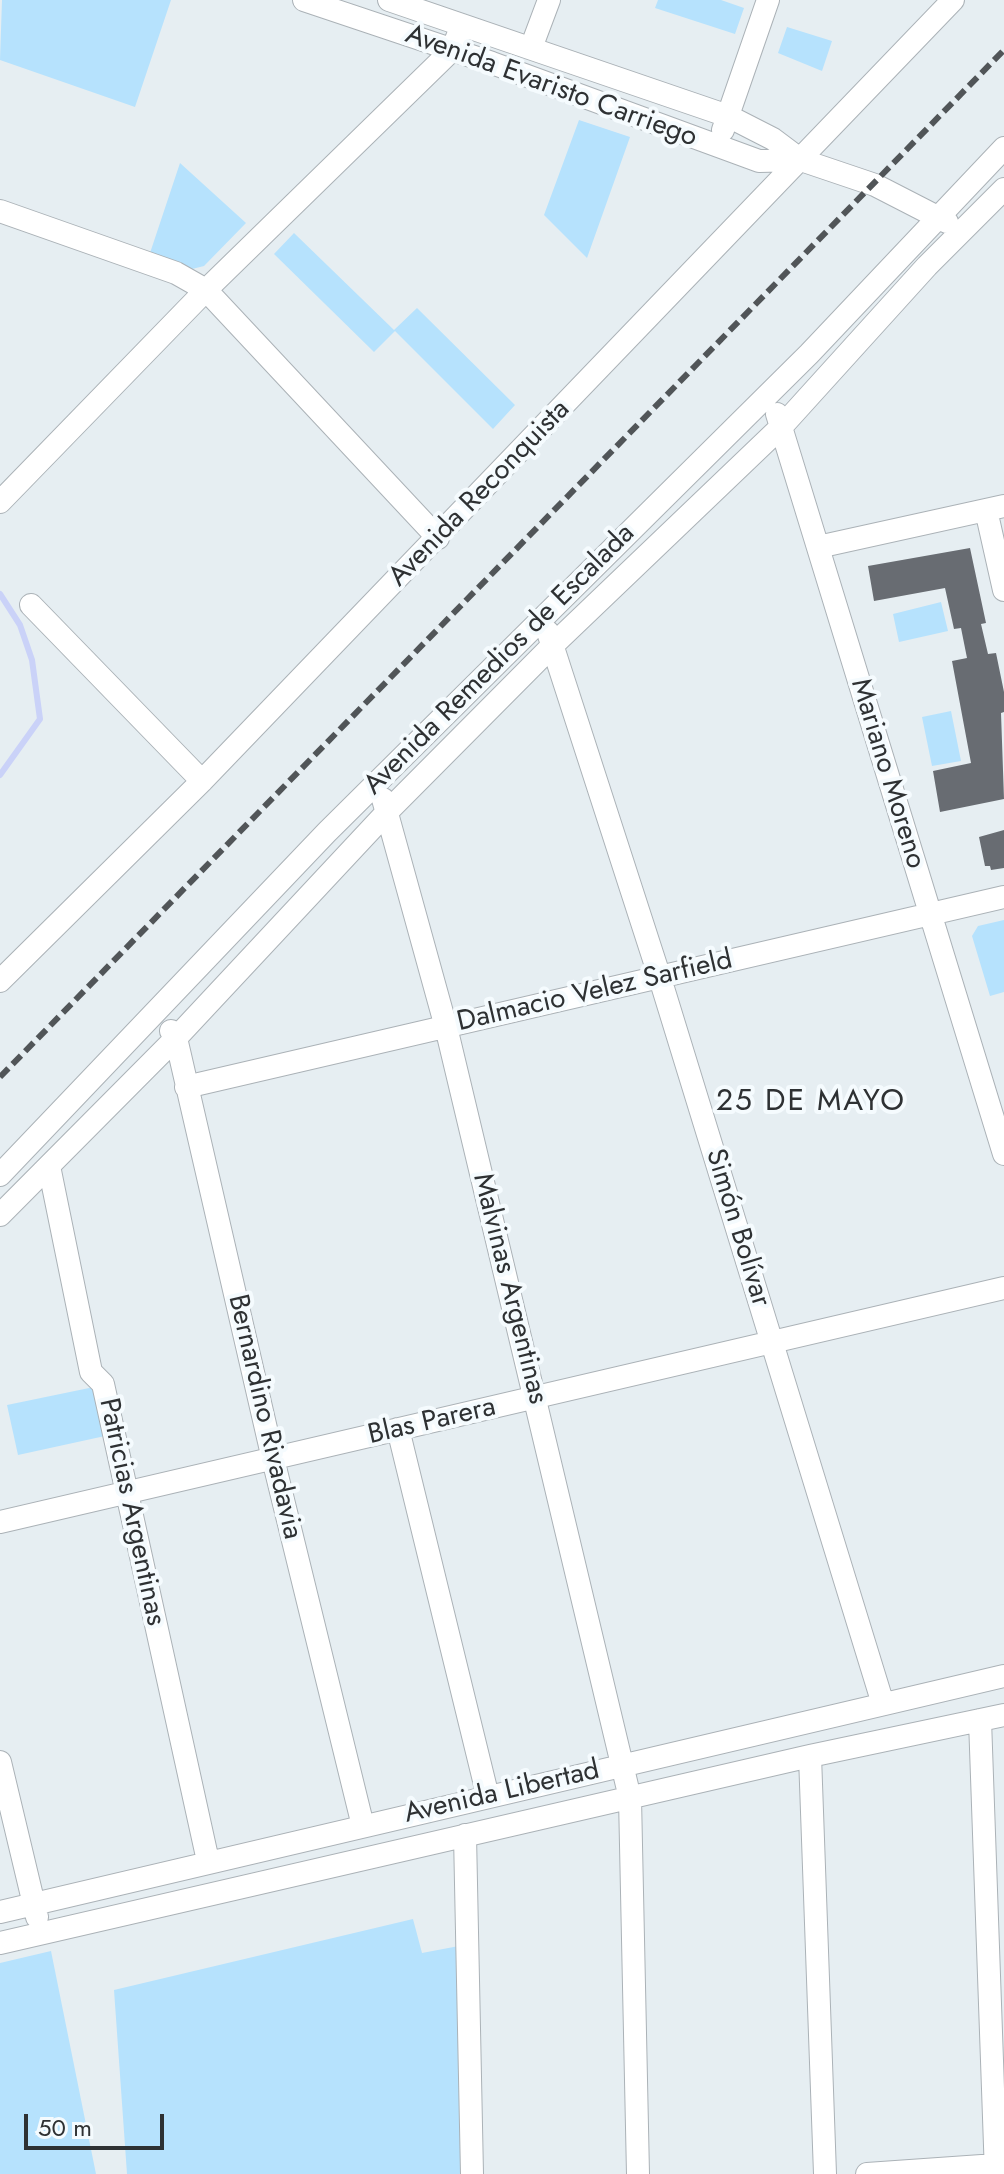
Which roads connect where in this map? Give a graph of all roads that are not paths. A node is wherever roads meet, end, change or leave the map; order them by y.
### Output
1 (304, 0) edge
2 (389, 0) edge
3 (549, 0) edge
4 (768, 0) edge
5 (953, 0) edge
6 (462, 25) junction
7 (531, 48) junction
8 (452, 50) junction
9 (728, 116) junction
10 (718, 146) junction
11 (1004, 148) edge
12 (801, 160) junction
13 (1004, 189) edge
14 (0, 211) edge
15 (938, 215) junction
16 (960, 233) junction
17 (206, 290) junction
18 (767, 396) junction
19 (783, 425) junction
20 (0, 502) edge
21 (995, 508) edge
22 (438, 538) junction
23 (818, 547) junction
24 (1004, 590) edge
25 (31, 605) dead end
26 (541, 618) junction
27 (554, 644) junction
28 (202, 781) junction
29 (375, 784) junction
30 (389, 810) junction
31 (1004, 897) edge
32 (931, 915) junction
33 (659, 975) junction
34 (0, 981) edge
35 (158, 1011) junction
36 (446, 1027) junction
37 (176, 1038) junction
38 (186, 1087) junction
39 (1004, 1154) edge
40 (49, 1166) junction
41 (0, 1175) edge
42 (0, 1215) edge
43 (1004, 1288) edge
44 (773, 1344) junction
45 (535, 1399) junction
46 (398, 1429) junction
47 (273, 1459) junction
48 (128, 1495) junction
49 (0, 1522) edge
50 (1004, 1676) edge
51 (883, 1704) junction
52 (1004, 1715) edge
53 (980, 1720) junction
54 (810, 1756) junction
55 (0, 1762) edge
56 (622, 1765) junction
57 (488, 1797) junction
58 (630, 1798) junction
59 (363, 1826) junction
60 (465, 1835) junction
61 (208, 1861) junction
62 (35, 1904) junction
63 (0, 1912) edge
64 (40, 1934) junction
65 (0, 1943) edge
66 (996, 2170) edge
67 (472, 2174) edge
68 (638, 2174) edge
69 (825, 2174) edge
70 (867, 2174) edge

1 - 8 street, Avenida Evaristo Carriego
2 - 6 street, Avenida Evaristo Carriego
3 - 7 street
4 - 9 street
5 - 12 street, Avenida Reconquista
6 - 7 street, Avenida Evaristo Carriego
6 - 8 street
7 - 9 street, Avenida Evaristo Carriego
8 - 10 street, Avenida Evaristo Carriego
8 - 17 street
9 - 10 street
9 - 12 street, Avenida Evaristo Carriego
10 - 12 street, Avenida Evaristo Carriego
11 - 15 street, Avenida Remedios de Escalada
12 - 15 street, Avenida Evaristo Carriego
12 - 22 street, Avenida Reconquista
13 - 16 street, Avenida Remedios de Escalada
14 - 17 street
15 - 16 street, Avenida Evaristo Carriego
15 - 18 street, Avenida Remedios de Escalada
16 - 19 street, Avenida Remedios de Escalada
17 - 20 street
17 - 22 street
18 - 19 street, Mariano Moreno
18 - 26 street, Avenida Remedios de Escalada
19 - 23 street, Mariano Moreno
19 - 27 street, Avenida Remedios de Escalada
21 - 23 street
21 - 24 street
22 - 28 street, Avenida Reconquista
23 - 32 street, Mariano Moreno
25 - 28 street
26 - 27 street, Simón Bolívar
26 - 29 street, Avenida Remedios de Escalada
27 - 30 street, Avenida Remedios de Escalada
27 - 33 street, Simón Bolívar
28 - 34 street, Avenida Reconquista
29 - 30 street, Malvinas Argentinas
29 - 35 street, Avenida Remedios de Escalada
30 - 36 street, Malvinas Argentinas
30 - 37 street, Avenida Remedios de Escalada
31 - 32 street, Dalmacio Velez Sarfield
32 - 33 street, Dalmacio Velez Sarfield
32 - 39 street, Mariano Moreno
33 - 36 street, Dalmacio Velez Sarfield
33 - 44 street, Simón Bolívar
35 - 37 street, Bernardino Rivadavia
35 - 41 street, Avenida Remedios de Escalada
36 - 38 street, Dalmacio Velez Sarfield
36 - 45 street, Malvinas Argentinas
37 - 38 street, Bernardino Rivadavia
37 - 40 street, Avenida Remedios de Escalada
38 - 47 street, Bernardino Rivadavia
40 - 42 street, Avenida Remedios de Escalada
40 - 48 street, Patricias Argentinas
43 - 44 street, Blas Parera
44 - 45 street, Blas Parera
44 - 51 street, Simón Bolívar
45 - 46 street, Blas Parera
45 - 56 street, Malvinas Argentinas
46 - 47 street, Blas Parera
46 - 57 street
47 - 48 street, Blas Parera
47 - 59 street, Bernardino Rivadavia
48 - 49 street, Blas Parera
48 - 61 street, Patricias Argentinas
50 - 51 street, Avenida Libertad
51 - 56 street, Avenida Libertad
52 - 53 street, Avenida Libertad
53 - 54 street, Avenida Libertad
53 - 66 street
54 - 58 street, Avenida Libertad
54 - 69 street
55 - 62 street
56 - 57 street, Avenida Libertad
56 - 58 street, Malvinas Argentinas
57 - 59 street, Avenida Libertad
58 - 60 street, Avenida Libertad
58 - 68 street, Malvinas Argentinas
59 - 61 street, Avenida Libertad
60 - 64 street, Avenida Libertad
60 - 67 street
61 - 62 street, Avenida Libertad
62 - 63 street, Avenida Libertad
62 - 64 street
64 - 65 street, Avenida Libertad
66 - 70 street

